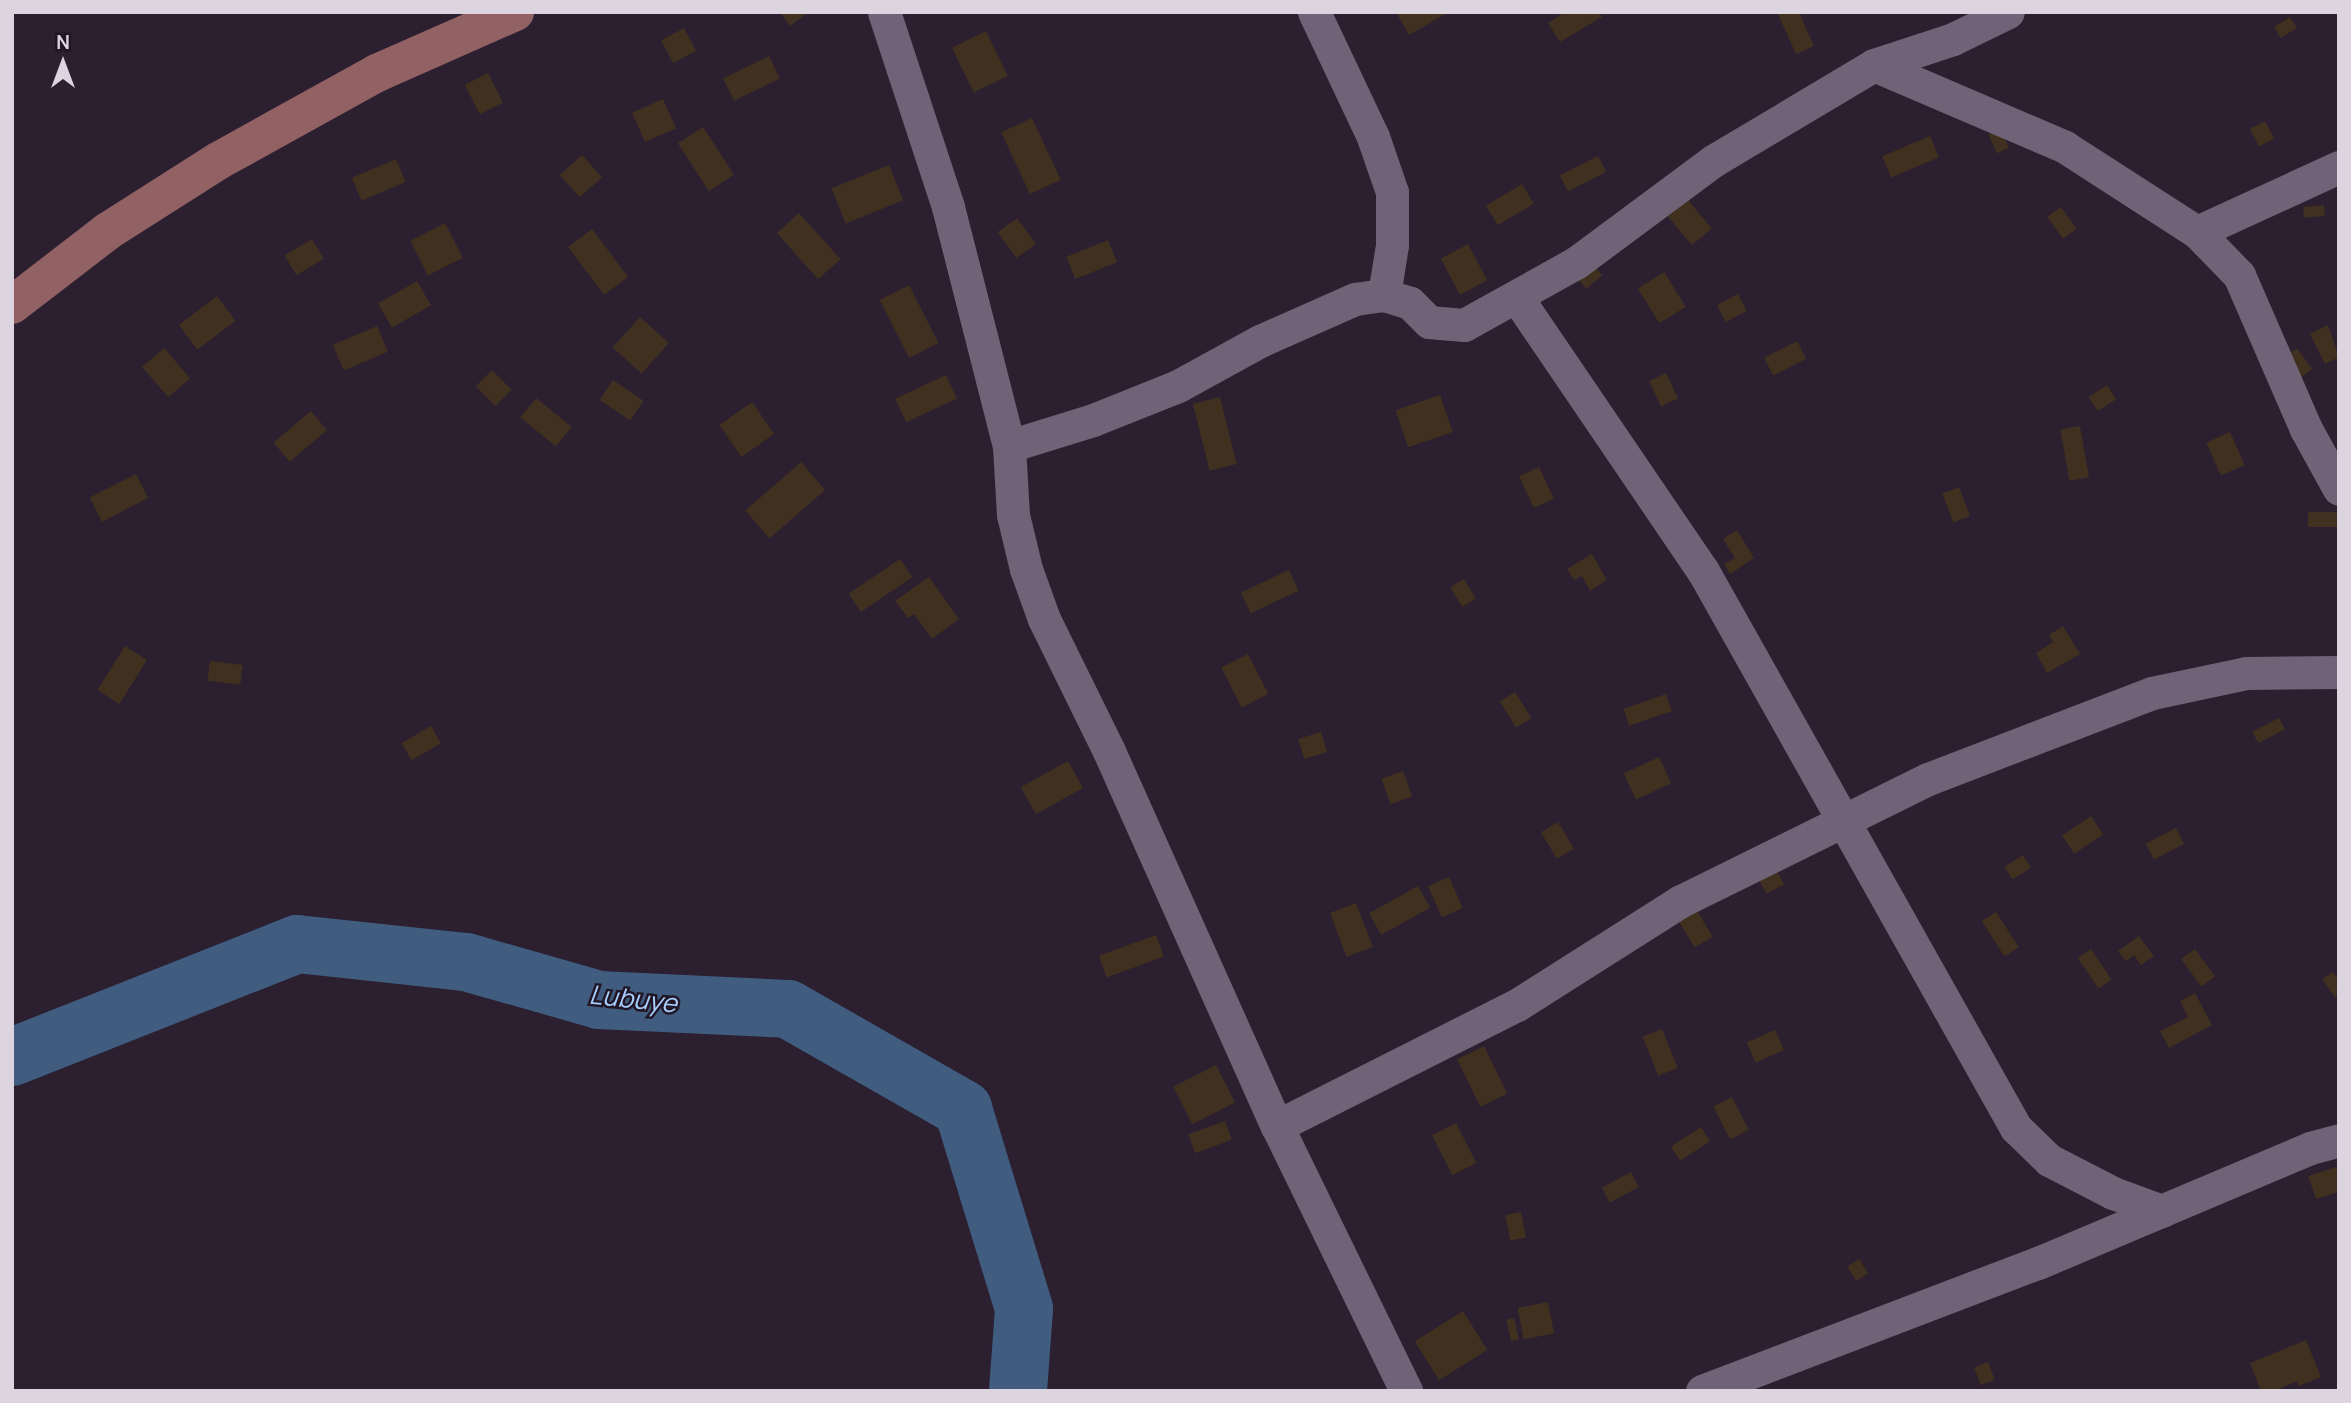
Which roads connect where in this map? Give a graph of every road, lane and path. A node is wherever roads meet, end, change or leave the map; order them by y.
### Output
1 (515, 12) edge
2 (884, 12) edge
3 (1314, 12) edge
4 (2008, 12) edge
5 (1874, 65) junction
6 (2339, 167) edge
7 (2197, 232) junction
8 (1384, 295) junction
9 (1518, 299) junction
10 (12, 305) edge
11 (1009, 446) junction
12 (2339, 489) edge
13 (2339, 672) edge
14 (1845, 819) junction
15 (1277, 1126) junction
16 (2339, 1140) edge
17 (2162, 1210) junction
18 (1406, 1391) edge
19 (1702, 1391) edge

1 - 10 street
2 - 11 street
3 - 8 street
4 - 5 street
5 - 7 street
5 - 9 street
6 - 7 street
7 - 12 street
8 - 9 street
8 - 11 street
9 - 14 street
11 - 15 street
13 - 14 street
14 - 15 street
14 - 17 street
15 - 18 street
16 - 17 street
17 - 19 street

